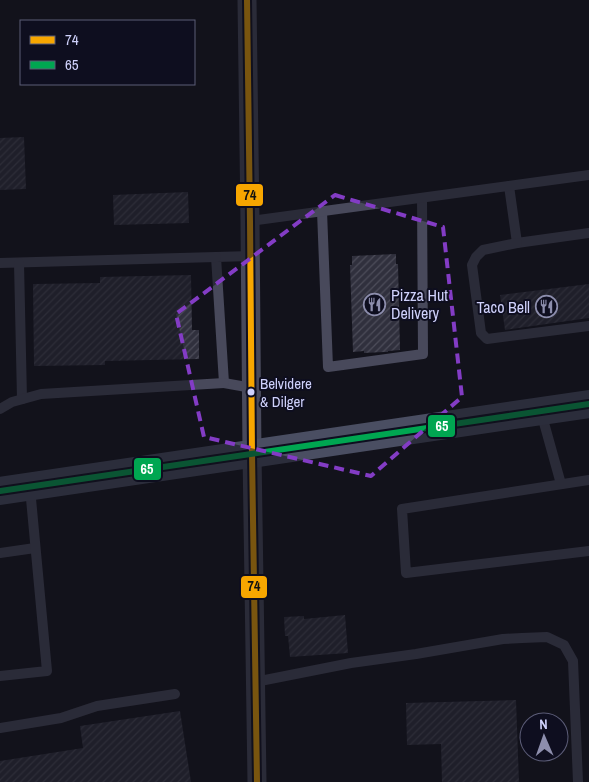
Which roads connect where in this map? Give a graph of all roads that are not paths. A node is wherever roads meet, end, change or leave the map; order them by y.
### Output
1 (247, 0) edge
2 (589, 175) edge
3 (509, 186) junction
4 (422, 198) junction
5 (322, 211) junction
6 (250, 221) junction
7 (589, 233) edge
8 (518, 243) junction
9 (251, 256) junction
10 (216, 257) junction
11 (0, 263) edge
12 (19, 263) junction
13 (589, 326) edge
14 (224, 383) junction
15 (252, 388) junction
16 (22, 399) junction
17 (589, 404) edge
18 (0, 408) edge
19 (541, 411) junction
20 (252, 453) junction
21 (589, 480) edge
22 (561, 484) junction
23 (30, 487) junction
24 (0, 491) edge
25 (36, 548) junction
26 (589, 551) edge
27 (0, 553) edge
28 (0, 676) edge
29 (256, 682) junction
30 (176, 694) dead end
31 (0, 728) edge
32 (257, 782) edge
33 (578, 782) edge

1 - 6 street
2 - 3 lane
3 - 4 lane
3 - 8 lane
4 - 5 lane
4 - 5 lane
5 - 6 lane
6 - 9 street
7 - 8 lane
8 - 13 lane
9 - 10 lane
9 - 15 street
10 - 12 lane
10 - 14 lane
11 - 12 lane
12 - 16 lane
14 - 15 lane
14 - 16 lane
15 - 20 street
16 - 18 lane
17 - 19 main road
19 - 20 main road
19 - 22 lane
20 - 23 main road
20 - 29 street
21 - 22 lane
22 - 26 lane
23 - 24 main road
23 - 25 lane
25 - 27 lane
25 - 28 lane
29 - 32 street
29 - 33 lane
30 - 31 lane

